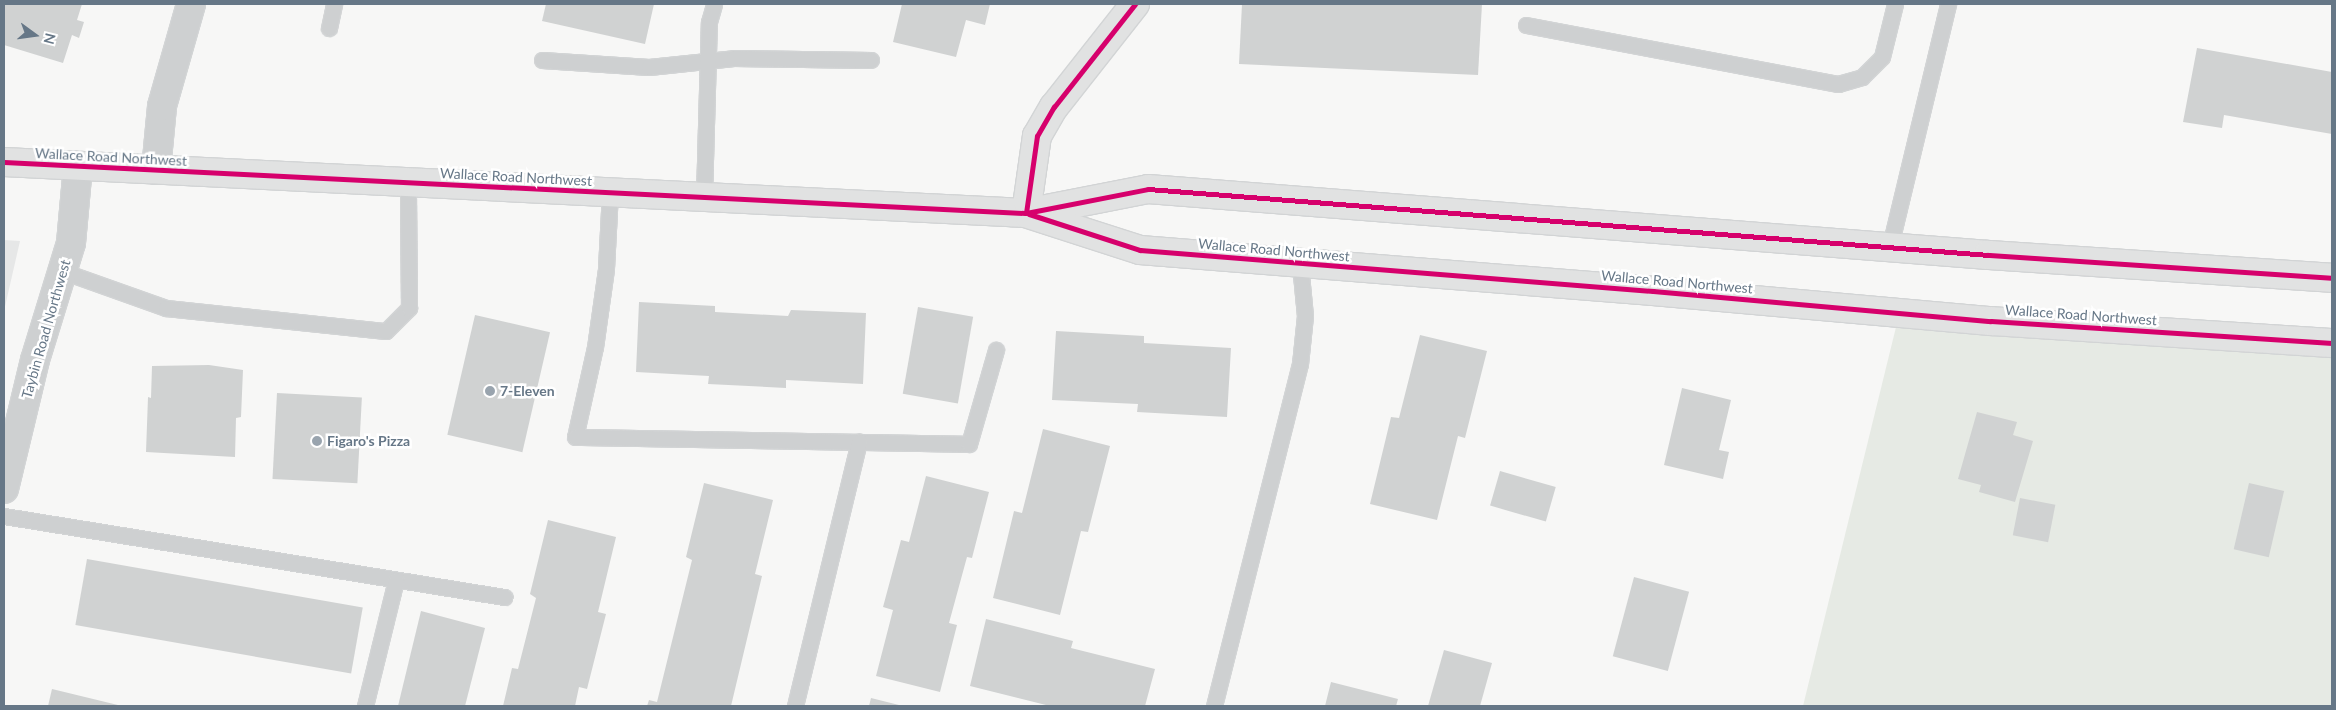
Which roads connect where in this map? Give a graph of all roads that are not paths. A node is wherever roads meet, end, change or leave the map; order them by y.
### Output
1 (191, 4) edge
2 (334, 4) edge
3 (714, 4) edge
4 (1134, 4) edge
5 (1895, 4) edge
6 (1948, 4) edge
7 (1526, 25) dead end
8 (329, 28) dead end
9 (542, 60) dead end
10 (872, 60) dead end
11 (709, 62) junction
12 (4, 162) edge
13 (78, 166) junction
14 (156, 170) junction
15 (408, 183) junction
16 (610, 192) junction
17 (704, 197) junction
18 (1026, 213) junction
19 (1890, 246) junction
20 (1300, 264) junction
21 (62, 272) junction
22 (2332, 278) edge
23 (2332, 343) edge
24 (996, 350) dead end
25 (859, 442) junction
26 (4, 490) edge
27 (4, 516) edge
28 (396, 580) junction
29 (504, 597) dead end
30 (365, 706) edge
31 (795, 706) edge
32 (1214, 706) edge

1 - 14 street
2 - 8 lane
3 - 11 lane
4 - 18 main road
5 - 7 lane
6 - 19 lane
9 - 11 lane
10 - 11 lane
11 - 17 lane
12 - 13 main road, Wallace Road Northwest
13 - 14 main road, Wallace Road Northwest
13 - 21 street, Taybin Road Northwest
14 - 15 main road, Wallace Road Northwest
15 - 16 main road, Wallace Road Northwest
15 - 21 lane
16 - 17 main road, Wallace Road Northwest
16 - 25 lane
17 - 18 main road, Wallace Road Northwest
18 - 19 main road, Wallace Road Northwest
18 - 20 main road, Wallace Road Northwest
19 - 22 main road, Wallace Road Northwest
20 - 23 main road, Wallace Road Northwest
20 - 32 lane
21 - 26 street, Taybin Road Northwest
24 - 25 lane
25 - 31 lane
27 - 28 lane
28 - 29 lane
28 - 30 lane

